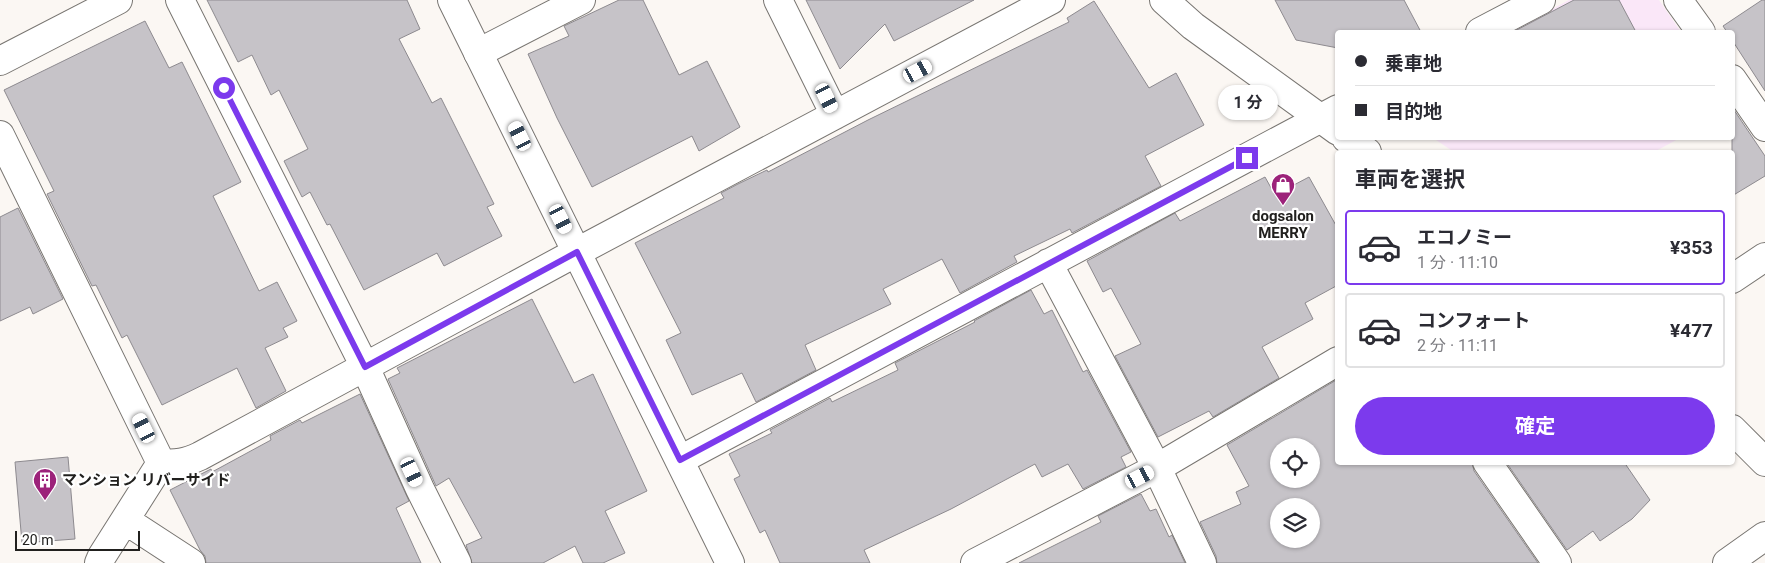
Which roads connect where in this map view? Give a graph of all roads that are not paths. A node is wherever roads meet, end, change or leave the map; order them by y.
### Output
1 (118, 0) edge
2 (180, 0) edge
3 (452, 0) edge
4 (581, 0) edge
5 (778, 0) edge
6 (1051, 0) edge
7 (1164, 0) edge
8 (1540, 0) edge
9 (1678, 0) edge
10 (1484, 30) edge
11 (1700, 30) edge
12 (478, 53) junction
13 (0, 61) edge
14 (1735, 83) edge
15 (835, 115) junction
16 (1331, 120) edge
17 (1765, 127) edge
18 (0, 135) edge
19 (1349, 140) edge
20 (1364, 150) edge
21 (577, 252) junction
22 (1765, 257) edge
23 (1048, 263) junction
24 (1735, 277) edge
25 (1335, 363) edge
26 (365, 367) junction
27 (1735, 433) edge
28 (680, 460) junction
29 (1765, 462) edge
30 (161, 463) junction
31 (1488, 465) edge
32 (1157, 468) junction
33 (125, 520) junction
34 (1765, 536) edge
35 (99, 563) edge
36 (191, 563) edge
37 (457, 563) edge
38 (730, 563) edge
39 (974, 563) edge
40 (1202, 563) edge
41 (1557, 563) edge
42 (1727, 563) edge

1 - 13 street
2 - 26 street
3 - 12 street
4 - 12 street
5 - 15 street
6 - 15 street
7 - 16 street
8 - 10 street
9 - 11 street
12 - 21 street
14 - 17 street
15 - 21 street
16 - 23 street
18 - 30 street
19 - 20 street
21 - 26 street
21 - 28 street
22 - 24 street
23 - 28 street
23 - 32 street
25 - 32 street
26 - 30 street
26 - 37 street
27 - 29 street
28 - 38 street
30 - 33 street
31 - 41 street
32 - 39 street
32 - 40 street
33 - 35 street
33 - 36 street
34 - 42 street

